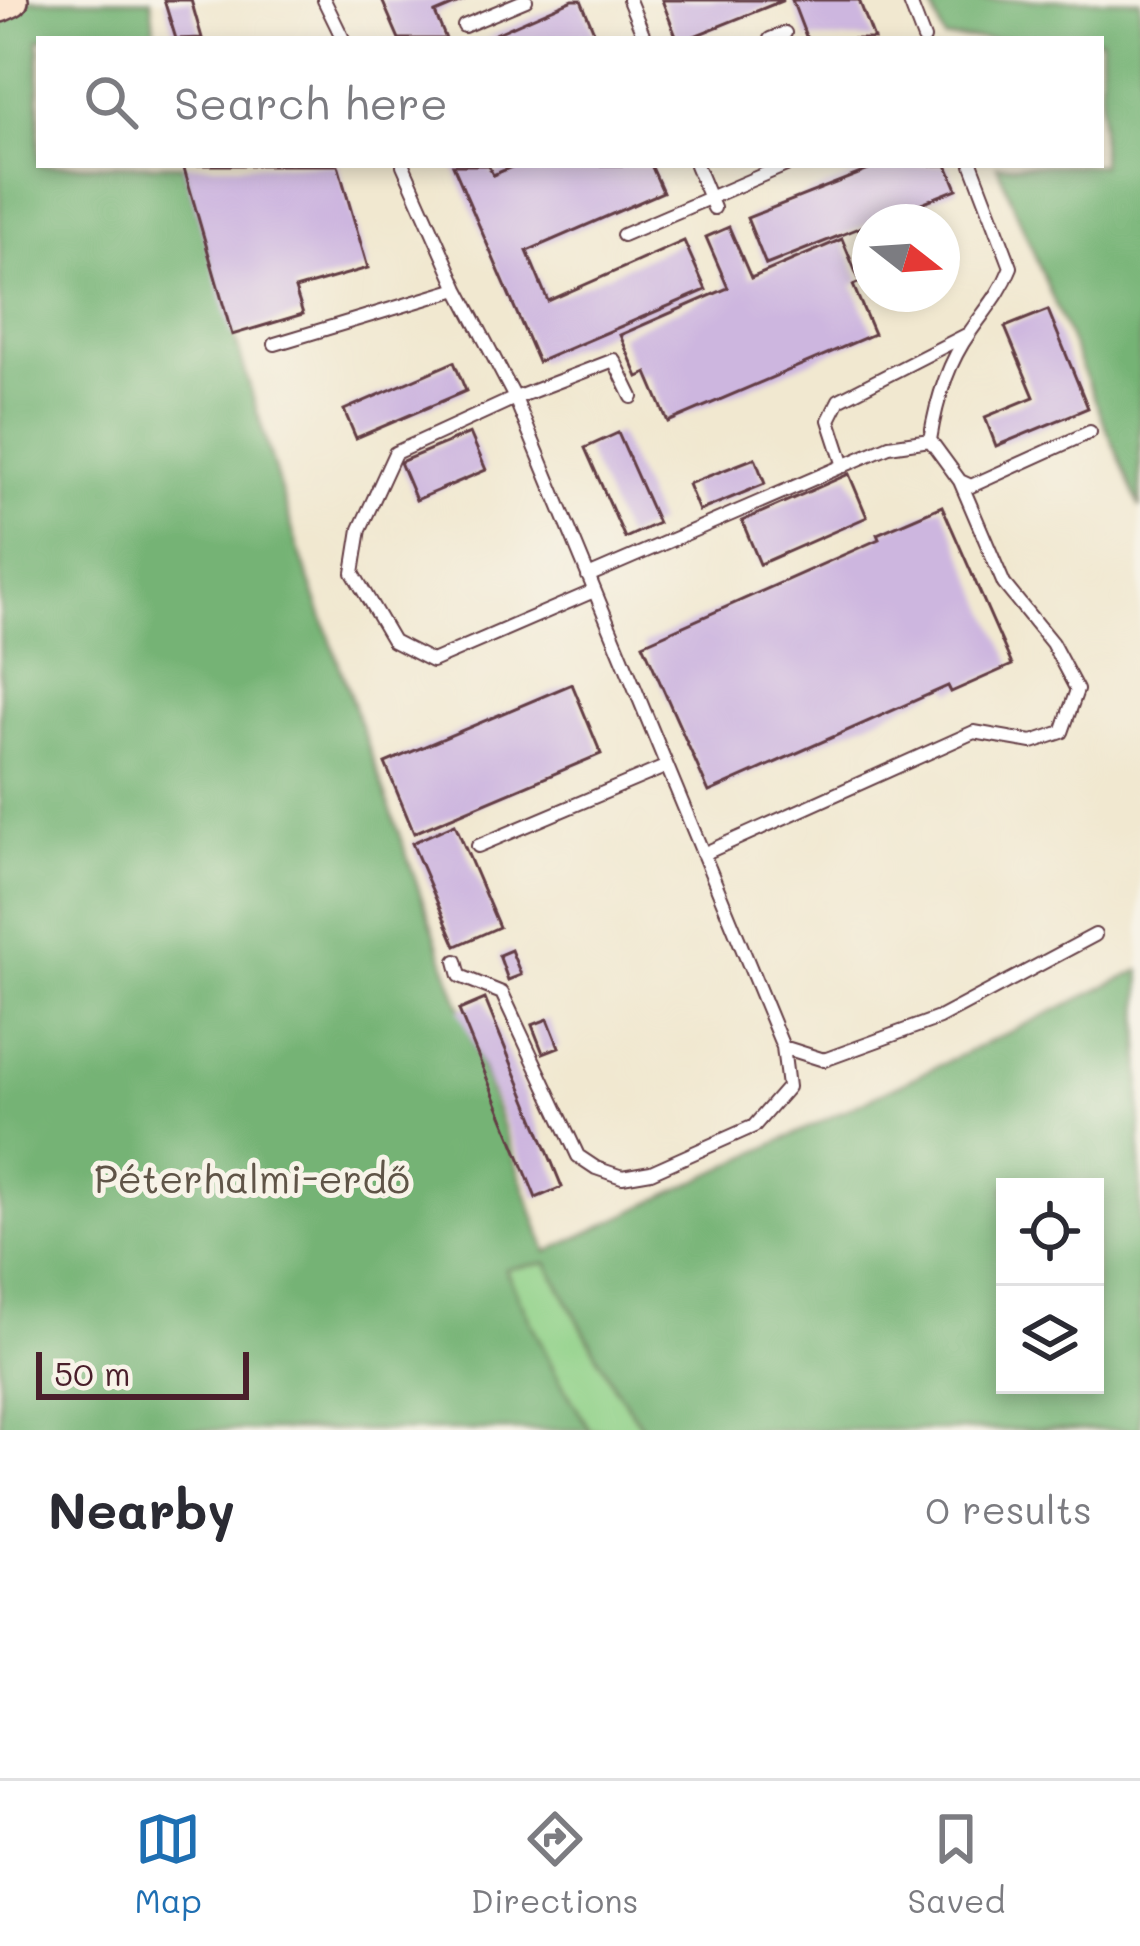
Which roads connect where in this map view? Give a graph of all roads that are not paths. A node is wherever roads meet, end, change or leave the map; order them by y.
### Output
1 (11, 0) edge
2 (324, 0) edge
3 (526, 0) edge
4 (629, 0) edge
5 (909, 0) edge
6 (0, 5) edge
7 (464, 26) dead end
8 (784, 33) dead end
9 (342, 36) edge
10 (644, 36) edge
11 (777, 36) edge
12 (923, 36) edge
13 (404, 168) edge
14 (697, 168) edge
15 (780, 168) edge
16 (973, 168) edge
17 (712, 203) junction
18 (623, 235) dead end
19 (458, 289) junction
20 (967, 335) junction
21 (275, 344) dead end
22 (632, 397) dead end
23 (514, 398) junction
24 (1090, 432) dead end
25 (930, 440) junction
26 (844, 466) junction
27 (960, 481) junction
28 (588, 576) junction
29 (594, 591) junction
30 (667, 766) junction
31 (478, 846) dead end
32 (703, 854) junction
33 (1095, 934) dead end
34 (456, 961) dead end
35 (783, 1046) junction

1 - 6 street
2 - 9 lane
3 - 7 lane
4 - 10 lane
5 - 12 lane
8 - 11 lane
13 - 19 lane
14 - 17 lane
15 - 17 lane
16 - 20 lane
17 - 18 lane
19 - 21 lane
19 - 23 lane
20 - 25 lane
20 - 26 lane
22 - 23 lane
23 - 28 lane
23 - 29 lane
24 - 27 lane
25 - 26 lane
25 - 27 lane
26 - 28 lane
27 - 32 lane
28 - 29 lane
29 - 30 lane
30 - 31 lane
30 - 32 lane
32 - 35 lane
33 - 35 lane
34 - 35 lane

